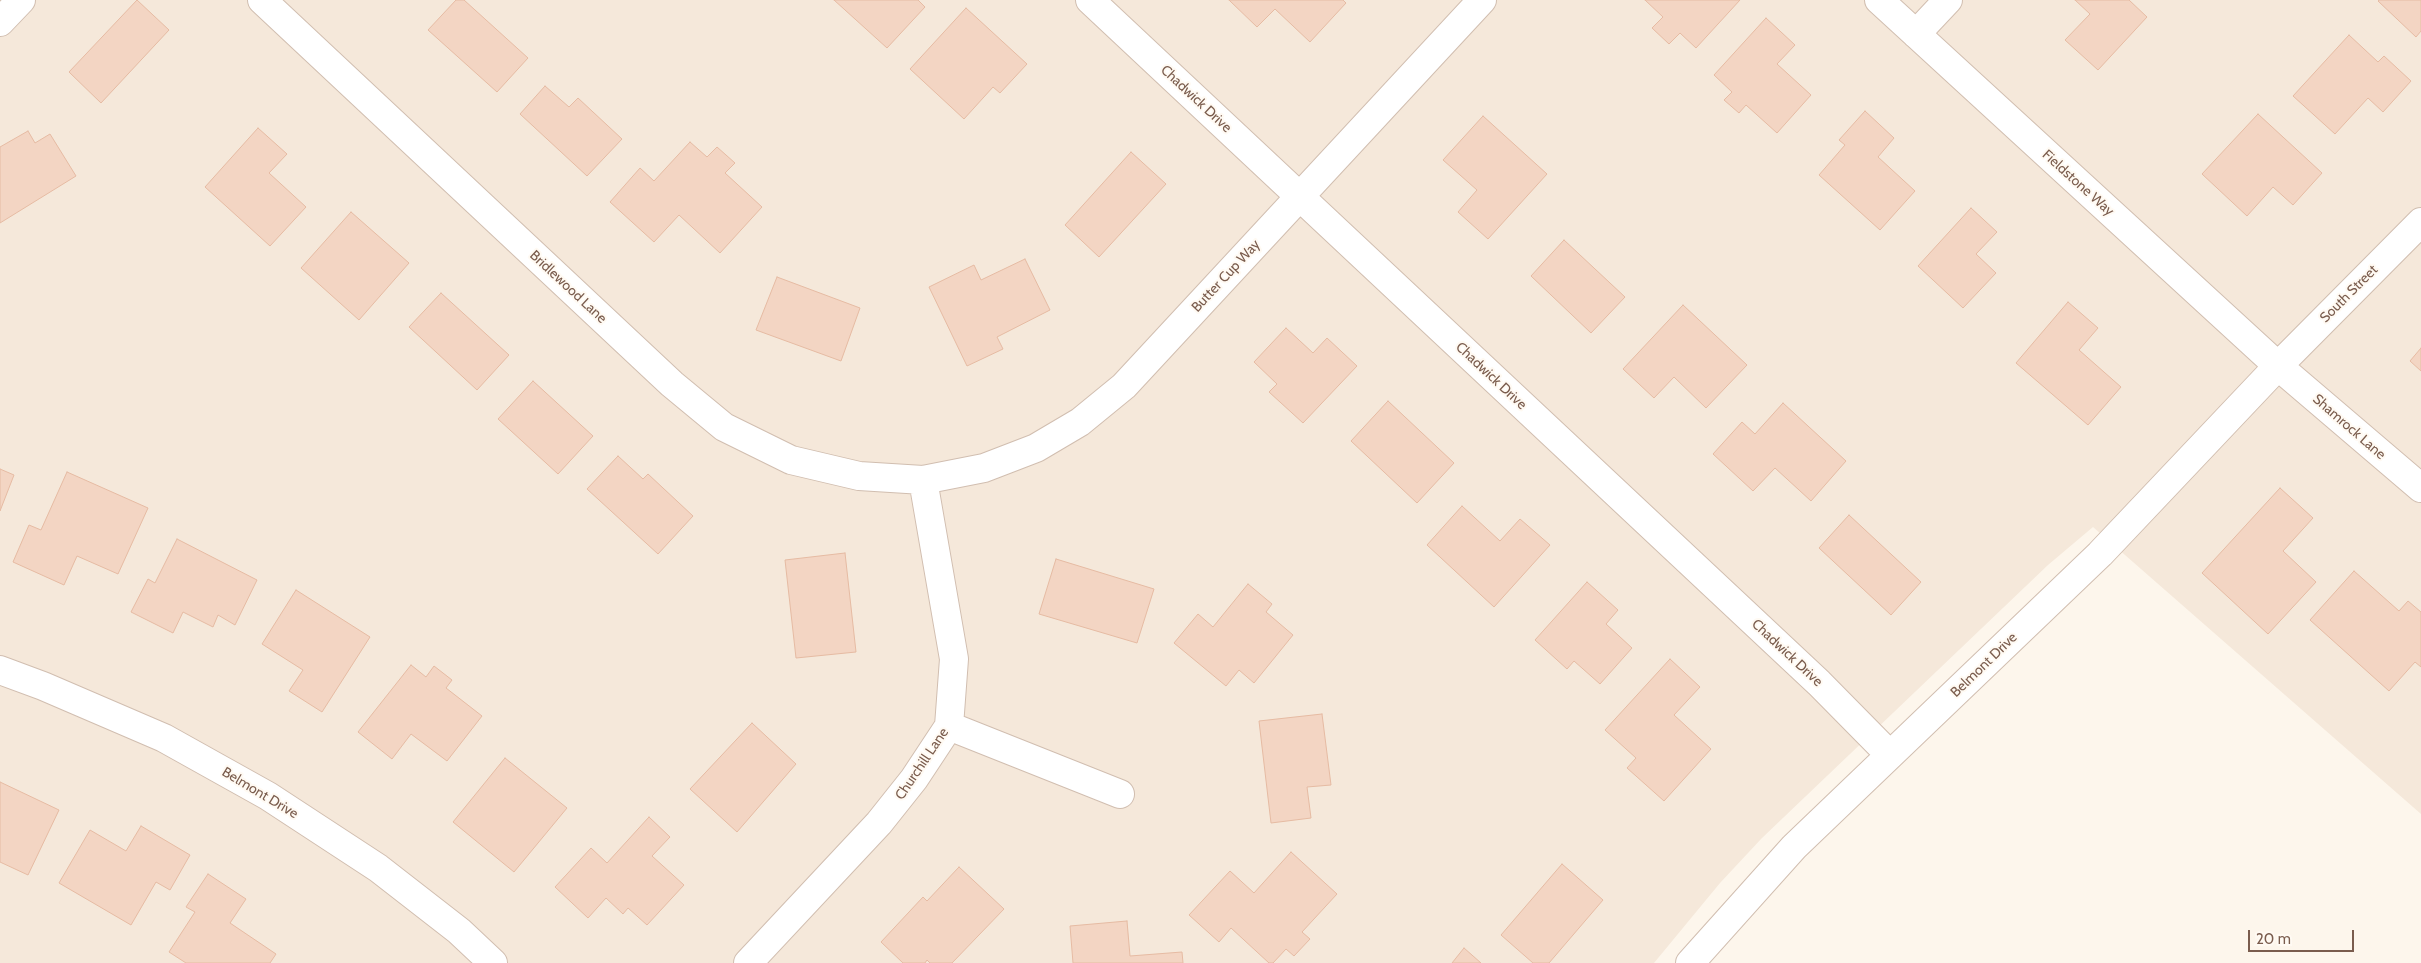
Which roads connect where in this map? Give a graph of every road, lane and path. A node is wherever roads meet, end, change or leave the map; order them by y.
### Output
1 (21, 0) edge
2 (262, 0) edge
3 (1090, 0) edge
4 (1482, 0) edge
5 (1879, 0) edge
6 (1948, 0) edge
7 (0, 22) edge
8 (1916, 34) junction
9 (1300, 197) junction
10 (2421, 222) edge
11 (2278, 366) junction
12 (923, 480) junction
13 (2421, 488) edge
14 (0, 670) edge
15 (949, 726) junction
16 (1890, 754) junction
17 (1120, 794) dead end
18 (493, 963) edge
19 (748, 963) edge
20 (1690, 963) edge

1 - 7 street
2 - 12 street, Bridlewood Lane
3 - 9 street, Chadwick Drive
4 - 9 street, Butter Cup Way
5 - 8 street, Fieldstone Way
6 - 8 street
8 - 11 street, Fieldstone Way
9 - 12 street, Butter Cup Way
9 - 16 street, Chadwick Drive
10 - 11 street, South Street
11 - 13 street, Shamrock Lane
11 - 16 street, Belmont Drive
12 - 15 street, Churchill Lane
14 - 18 street, Belmont Drive
15 - 17 street
15 - 19 street, Churchill Lane
16 - 20 street, Belmont Drive

